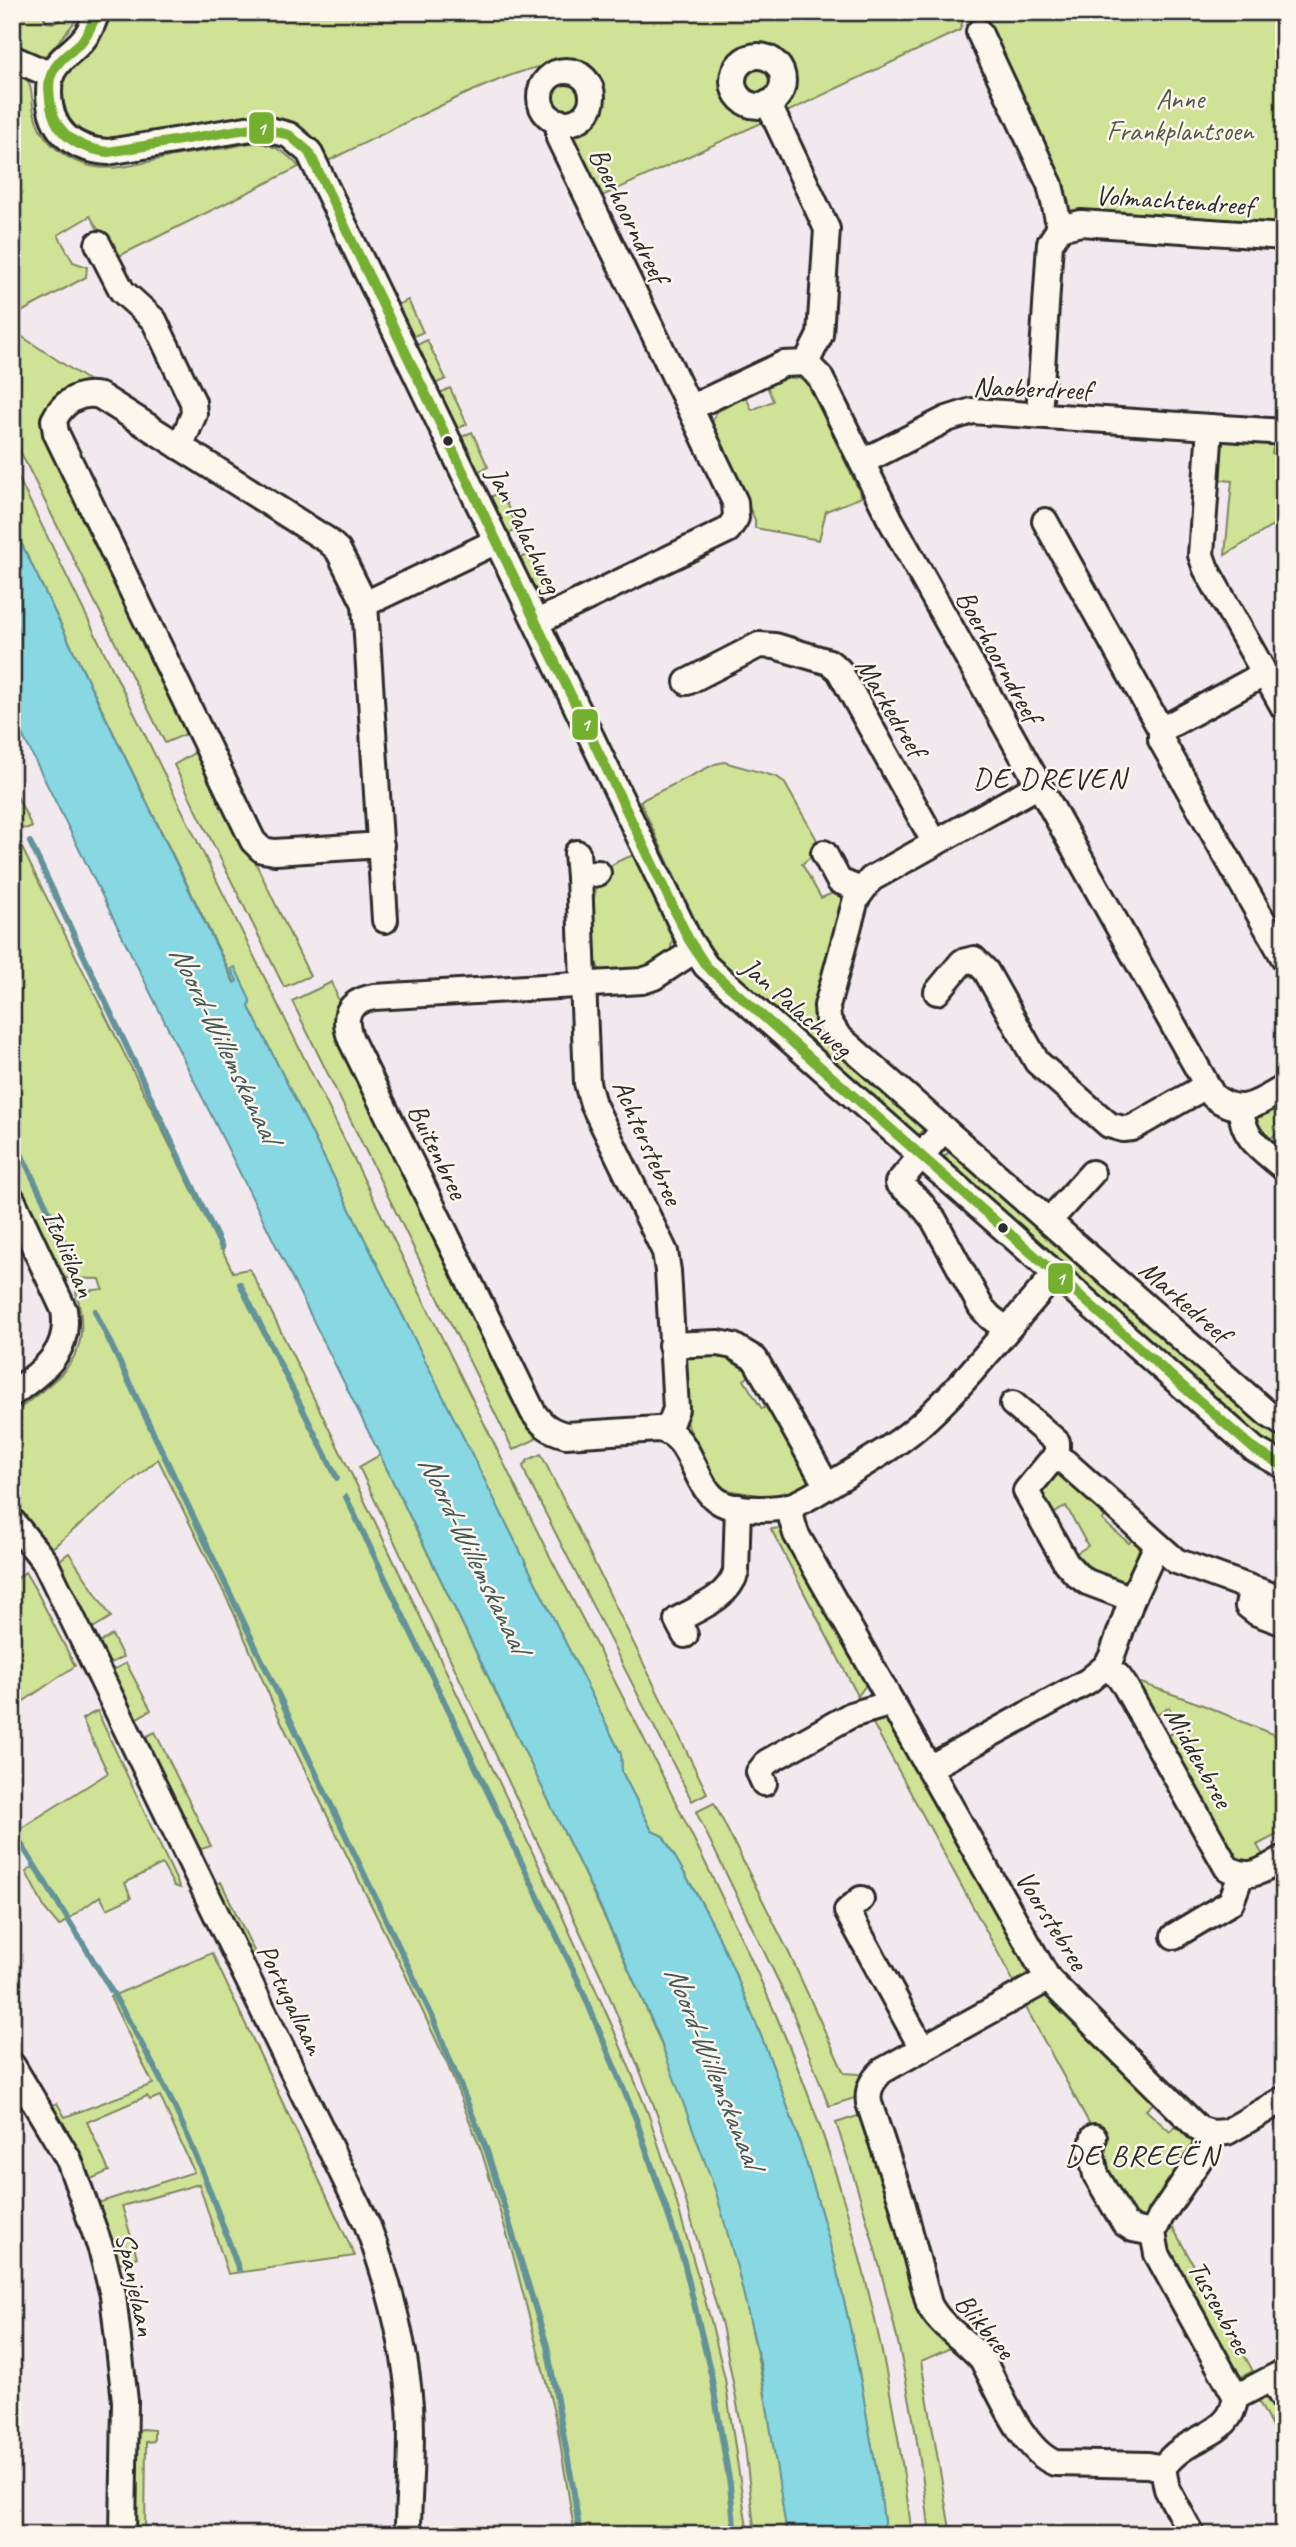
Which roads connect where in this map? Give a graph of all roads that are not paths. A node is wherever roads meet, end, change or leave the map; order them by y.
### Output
1 (97, 12) edge
2 (979, 32) dead end
3 (12, 58) edge
4 (51, 75) junction
5 (768, 103) dead end
6 (559, 122) dead end
7 (1060, 228) junction
8 (1284, 237) edge
9 (98, 257) dead end
10 (806, 363) junction
11 (690, 408) junction
12 (1039, 415) junction
13 (1210, 428) junction
14 (1284, 432) edge
15 (180, 447) junction
16 (862, 462) junction
17 (1045, 521) dead end
18 (496, 541) junction
19 (365, 604) junction
20 (537, 622) junction
21 (1264, 674) junction
22 (687, 682) dead end
23 (1284, 708) edge
24 (1161, 730) junction
25 (1037, 786) junction
26 (935, 843) junction
27 (381, 845) junction
28 (824, 853) dead end
29 (585, 867) dead end
30 (862, 890) junction
31 (385, 920) dead end
32 (695, 950) junction
33 (1284, 958) edge
34 (584, 985) junction
35 (937, 992) dead end
36 (1206, 1086) junction
37 (1284, 1088) edge
38 (1241, 1108) junction
39 (944, 1129) junction
40 (920, 1156) junction
41 (1284, 1168) edge
42 (1092, 1172) dead end
43 (12, 1199) edge
44 (1049, 1221) junction
45 (1056, 1274) junction
46 (1006, 1329) junction
47 (671, 1345) junction
48 (12, 1394) edge
49 (1013, 1404) dead end
50 (1284, 1424) edge
51 (668, 1430) junction
52 (1057, 1459) junction
53 (1284, 1466) edge
54 (827, 1486) junction
55 (788, 1506) junction
56 (738, 1507) junction
57 (12, 1521) edge
58 (1157, 1545) junction
59 (1251, 1590) junction
60 (1132, 1598) junction
61 (1284, 1600) edge
62 (1284, 1623) edge
63 (685, 1636) dead end
64 (1105, 1667) junction
65 (892, 1703) junction
66 (929, 1768) junction
67 (764, 1783) dead end
68 (1284, 1858) edge
69 (1241, 1875) junction
70 (861, 1899) dead end
71 (1174, 1936) dead end
72 (1048, 1979) junction
73 (922, 2048) junction
74 (12, 2065) edge
75 (1284, 2099) edge
76 (1212, 2133) junction
77 (1094, 2137) dead end
78 (1153, 2234) junction
79 (1280, 2384) edge
80 (1236, 2397) junction
81 (1163, 2468) junction
82 (123, 2535) edge
83 (406, 2535) edge
84 (1192, 2535) edge

1 - 4 street
2 - 7 street, Volmachtendreef
3 - 4 street
4 - 18 street, Jan Palachweg
5 - 10 street
6 - 11 street, Boerhoorndreef
7 - 8 street, Volmachtendreef
7 - 12 street, Volmachtendreef
9 - 15 street
10 - 11 street
10 - 16 street, Boerhoorndreef
11 - 20 street, Boerhoorndreef
12 - 13 street, Naoberdreef
12 - 16 street, Naoberdreef
13 - 14 street, Naoberdreef
13 - 21 street
15 - 19 street
15 - 27 street
16 - 25 street, Boerhoorndreef
17 - 24 street
18 - 19 street
18 - 20 street, Jan Palachweg
19 - 27 street
20 - 32 street, Jan Palachweg
21 - 23 street
21 - 24 street
22 - 26 street, Markedreef
24 - 33 street
25 - 26 street, Markedreef
25 - 36 street, Boerhoorndreef
26 - 30 street, Markedreef
27 - 31 street
28 - 30 street
29 - 34 street, Achterstebree
30 - 39 street, Markedreef
32 - 34 street, Buitenbree
32 - 40 street, Jan Palachweg
34 - 47 street, Achterstebree
34 - 51 street, Buitenbree
35 - 36 street
36 - 38 street, Boerhoorndreef
37 - 38 street
38 - 41 street
39 - 40 street
39 - 44 street, Markedreef
40 - 45 street, Jan Palachweg
40 - 46 street
42 - 44 street
43 - 48 street, Italiëlaan
44 - 50 street, Markedreef
45 - 46 street
45 - 53 street, Jan Palachweg
46 - 54 street
47 - 51 street, Achterstebree
47 - 54 street
49 - 52 street
51 - 56 street
52 - 58 street
52 - 60 street
54 - 55 street
55 - 56 street
55 - 65 street, Voorstebree
56 - 63 street
57 - 83 street, Portugallaan
58 - 59 street
58 - 60 street
59 - 61 street
59 - 62 street
60 - 64 street
64 - 66 street
64 - 69 street, Middenbree
65 - 66 street, Voorstebree
65 - 67 street
66 - 72 street, Voorstebree
68 - 69 street
69 - 71 street
70 - 73 street
72 - 73 street, Blikbree
72 - 76 street, Voorstebree
73 - 81 street, Blikbree
74 - 82 street, Spanjelaan
75 - 76 street
76 - 78 street
77 - 78 street
78 - 80 street, Tussenbree
79 - 80 street
80 - 81 street, Tussenbree
81 - 84 street

